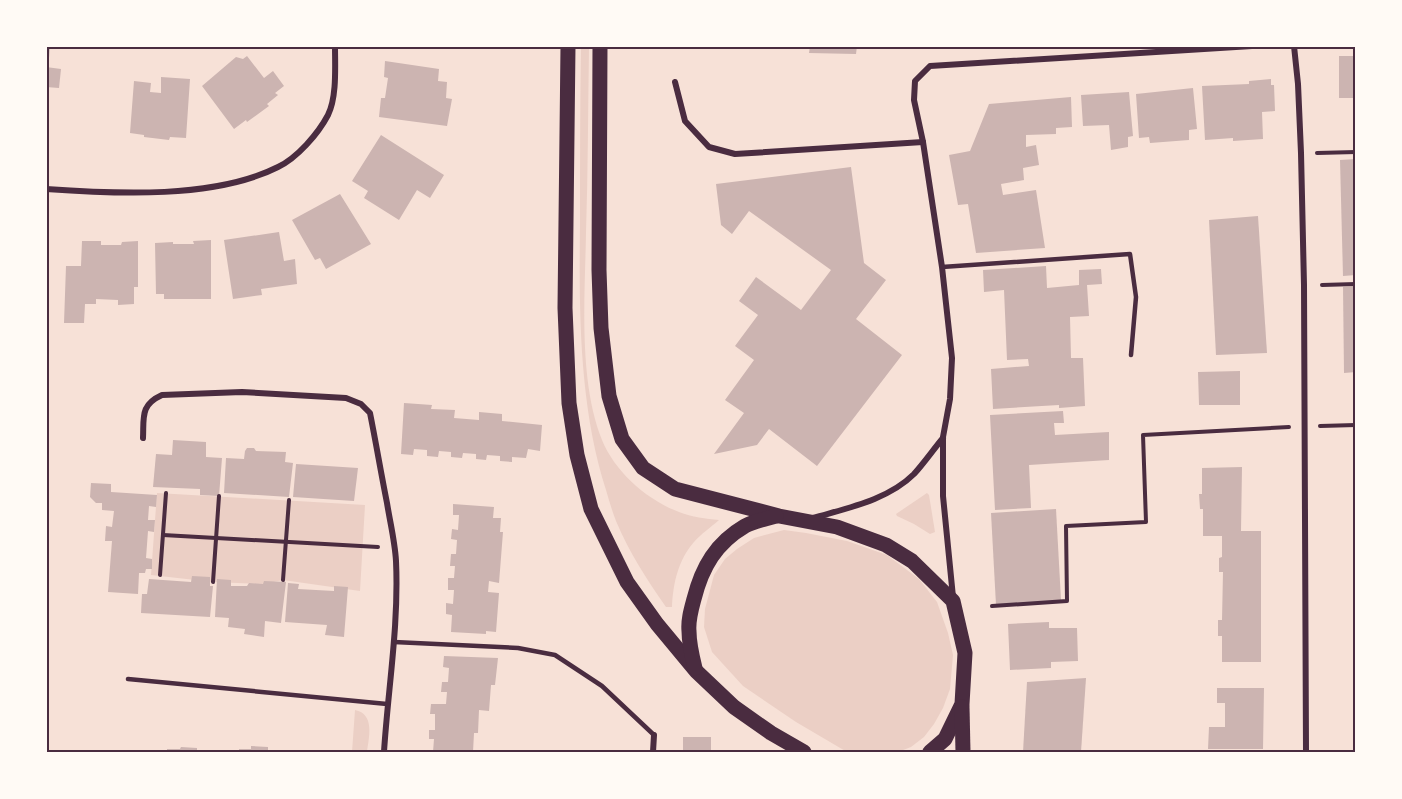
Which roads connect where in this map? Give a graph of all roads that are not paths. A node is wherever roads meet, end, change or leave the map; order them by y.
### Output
1 (335, 46) edge
2 (568, 46) edge
3 (600, 46) edge
4 (1252, 46) edge
5 (1294, 46) edge
6 (1201, 48) edge
7 (675, 82) dead end
8 (923, 142) junction
9 (46, 189) edge
10 (942, 267) junction
11 (1131, 355) dead end
12 (943, 437) junction
13 (143, 438) dead end
14 (779, 516) junction
15 (807, 520) junction
16 (953, 601) junction
17 (394, 642) junction
18 (696, 671) junction
19 (128, 679) dead end
20 (387, 704) junction
21 (962, 704) junction
22 (654, 735) joint
23 (384, 753) edge
24 (653, 753) edge
25 (804, 753) edge
26 (930, 753) edge
27 (963, 753) edge
28 (1306, 753) edge

1 - 9 street
2 - 18 main road
3 - 14 main road
4 - 6 street
5 - 28 street
6 - 8 street
7 - 8 street
8 - 10 street
10 - 11 lane
10 - 12 street
12 - 15 street
12 - 16 street
13 - 17 street
14 - 15 main road
14 - 18 main road
15 - 16 main road
16 - 21 main road
17 - 20 street
17 - 22 lane
18 - 25 main road
19 - 20 lane
20 - 23 street
21 - 26 main road
21 - 27 main road
22 - 24 street

